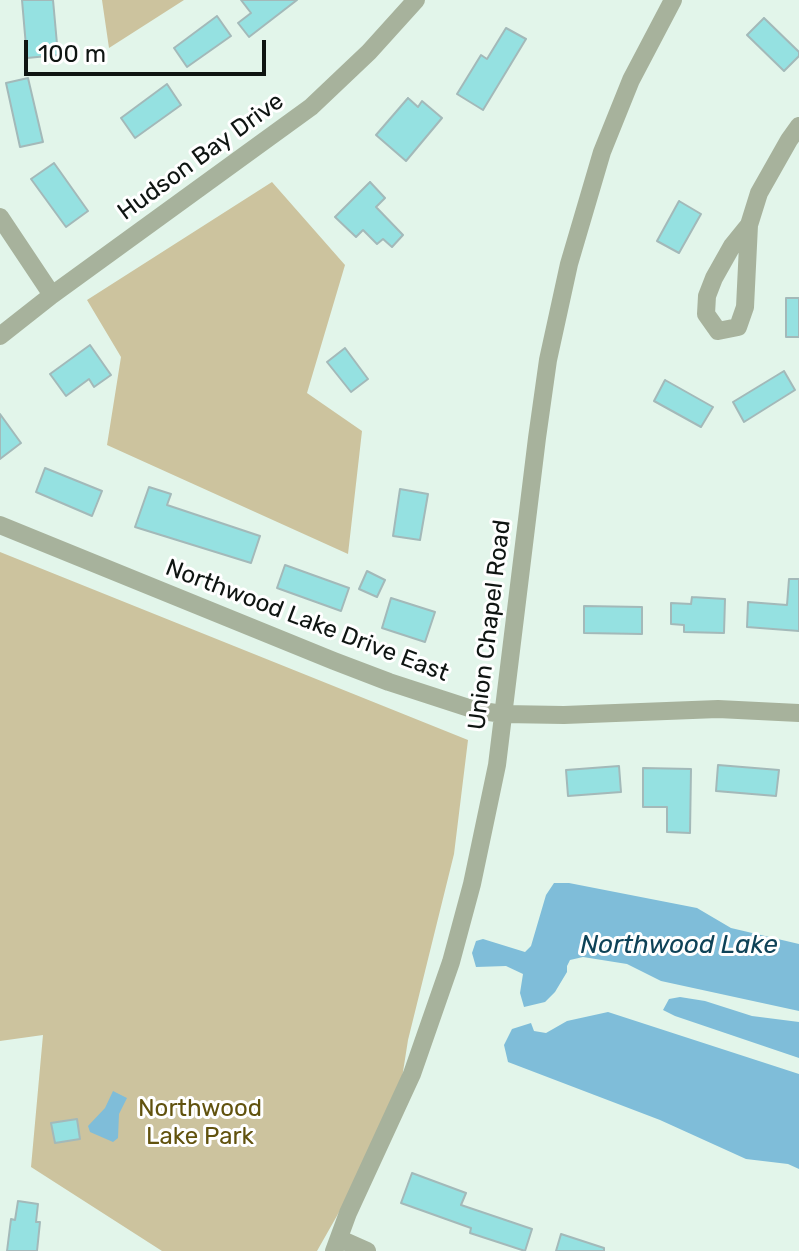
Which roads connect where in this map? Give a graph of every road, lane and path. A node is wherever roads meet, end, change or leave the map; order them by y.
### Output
1 (416, 0) edge
2 (673, 0) edge
3 (799, 126) edge
4 (0, 217) edge
5 (749, 225) junction
6 (52, 295) junction
7 (0, 336) edge
8 (0, 525) edge
9 (799, 713) edge
10 (503, 714) junction
11 (337, 1245) edge
12 (367, 1251) edge

1 - 6 street, Hudson Bay Drive
2 - 10 street, Union Chapel Road
3 - 5 street
4 - 6 street
5 - 5 street
6 - 7 street, Hudson Bay Drive
8 - 10 street, Northwood Lake Drive East
9 - 10 street, Northwood Lake Drive East
10 - 11 street, Union Chapel Road
11 - 12 street

